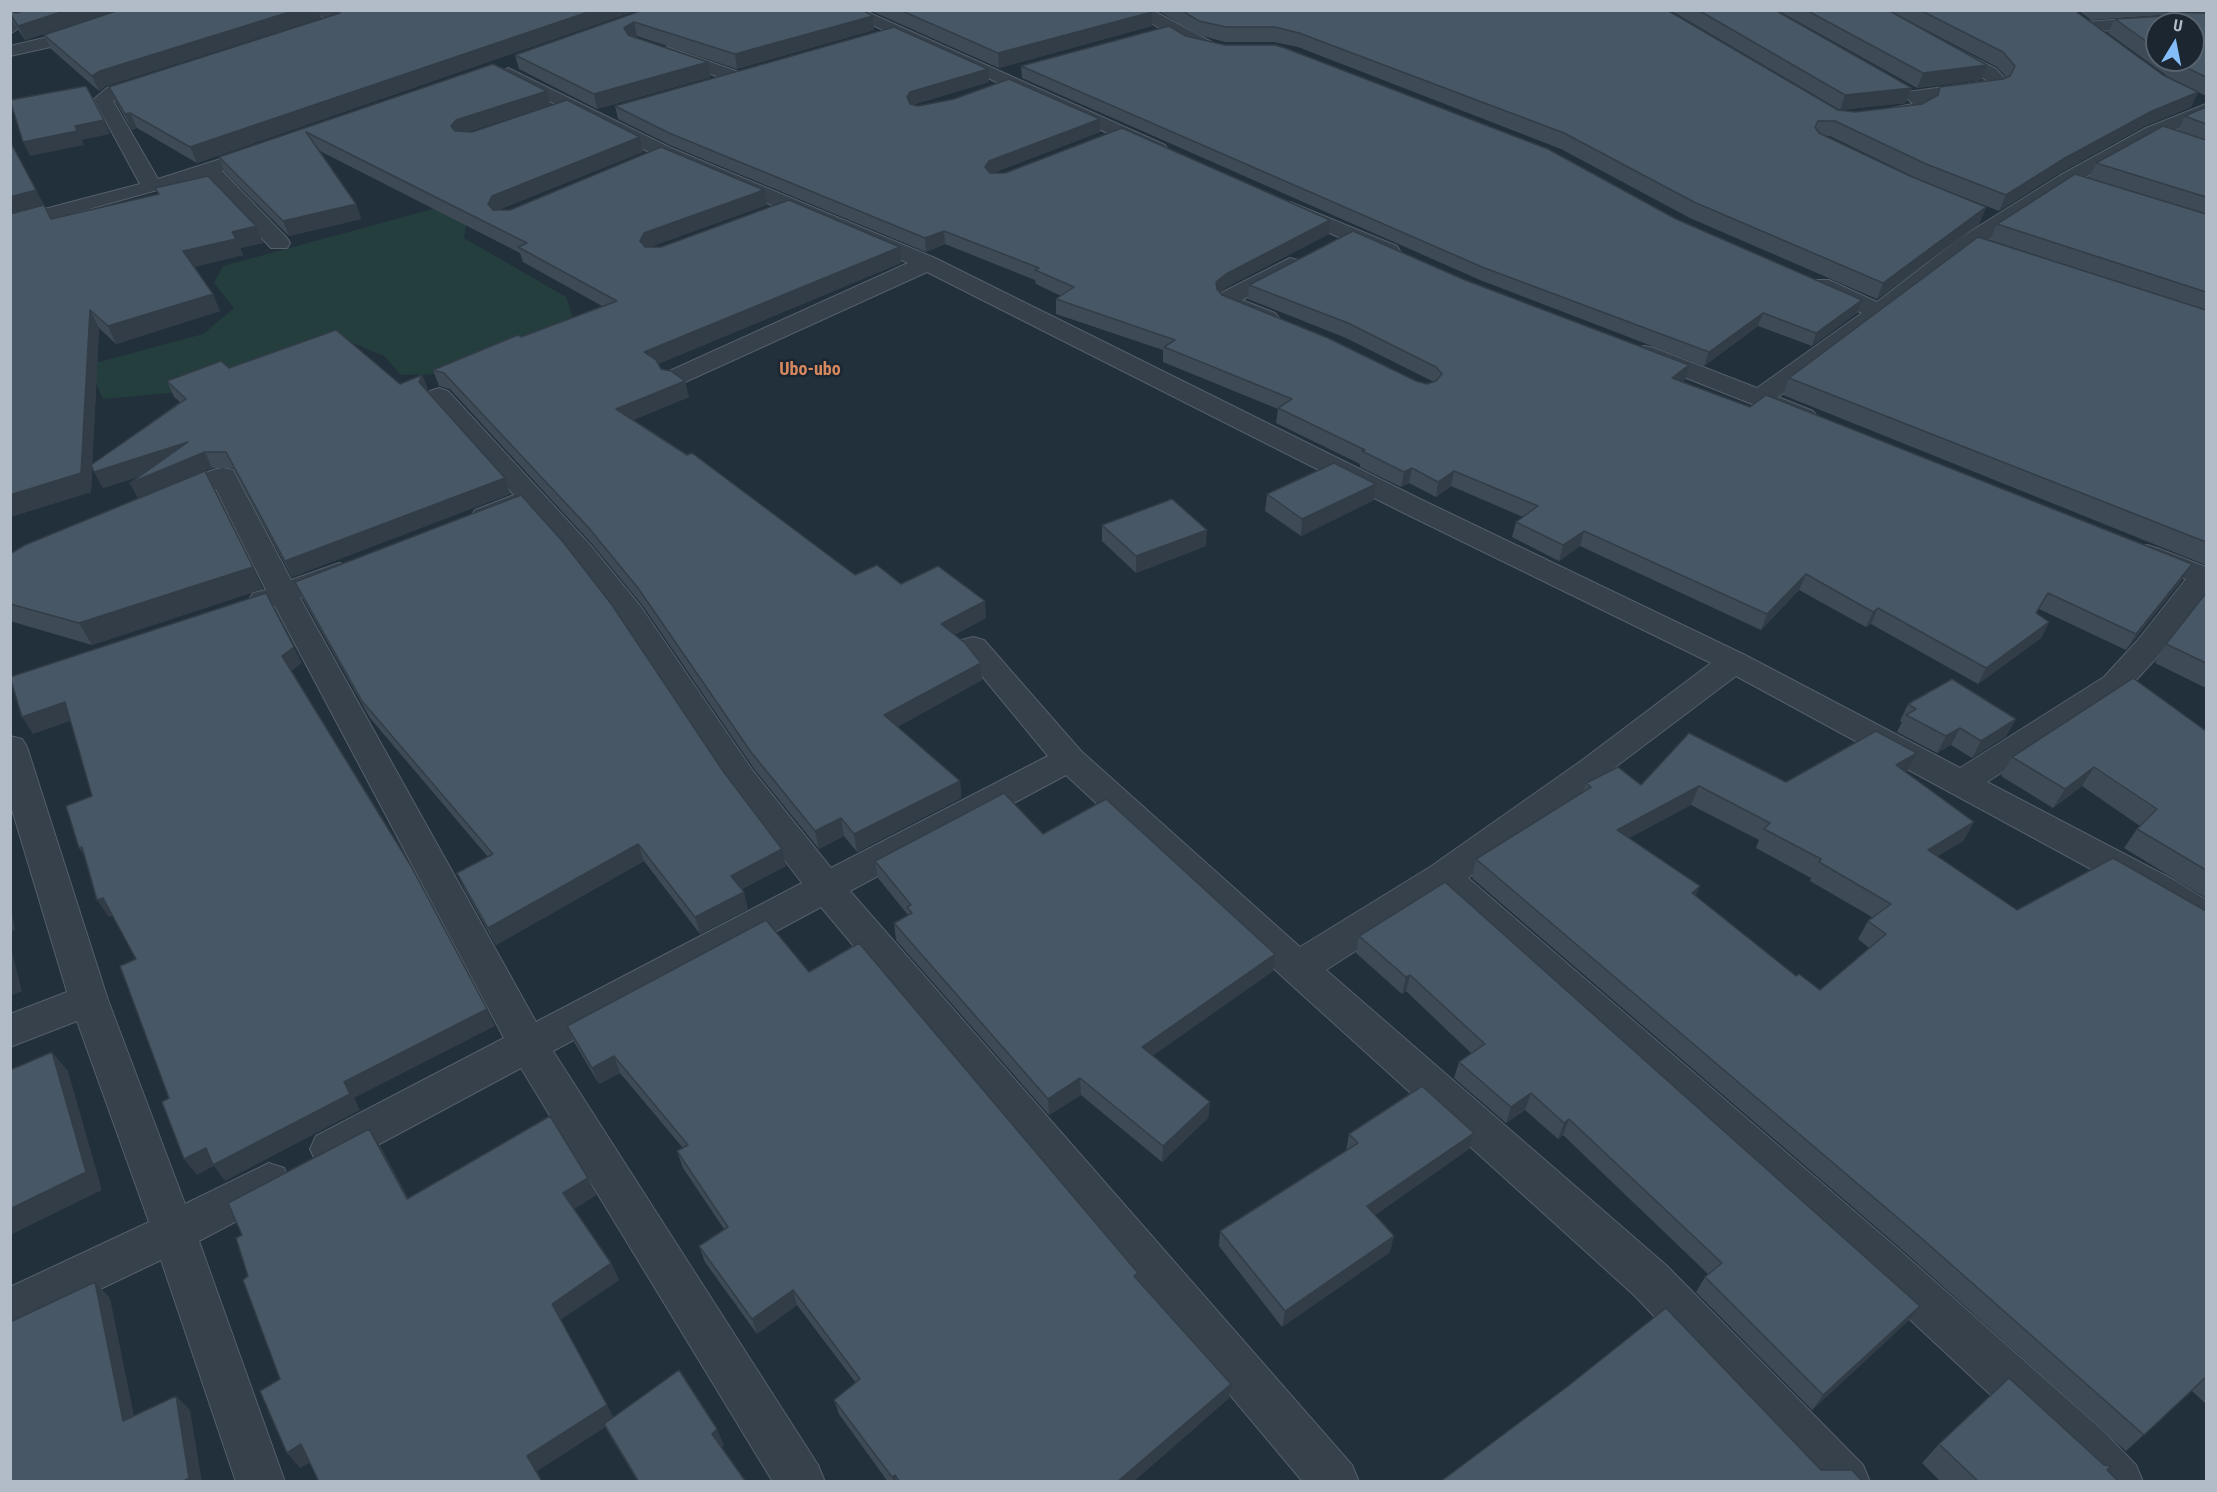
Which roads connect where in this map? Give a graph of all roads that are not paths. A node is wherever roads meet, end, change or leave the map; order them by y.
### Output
1 (144, 10) edge
2 (319, 10) edge
3 (1139, 10) edge
4 (1868, 10) edge
5 (857, 12) edge
6 (42, 15) edge
7 (18, 20) edge
8 (2145, 21) edge
9 (1170, 29) junction
10 (897, 32) junction
11 (1148, 36) edge
12 (283, 38) edge
13 (866, 41) edge
14 (2103, 41) edge
15 (648, 46) edge
16 (1224, 49) edge
17 (10, 51) edge
18 (502, 66) edge
19 (171, 74) edge
20 (1011, 76) junction
21 (1893, 85) edge
22 (703, 86) edge
23 (982, 93) edge
24 (1914, 96) junction
25 (2203, 105) edge
26 (1861, 117) edge
27 (1123, 132) junction
28 (2153, 132) junction
29 (2185, 143) edge
30 (1091, 144) edge
31 (282, 145) edge
32 (1176, 157) edge
33 (208, 169) junction
34 (2066, 180) junction
35 (152, 187) junction
36 (2088, 187) edge
37 (1271, 200) edge
38 (790, 206) junction
39 (1978, 213) edge
40 (757, 218) edge
41 (2000, 222) junction
42 (10, 225) edge
43 (1350, 234) junction
44 (279, 243) dead end
45 (1968, 243) junction
46 (1329, 245) edge
47 (1990, 250) edge
48 (1308, 256) edge
49 (1410, 260) edge
50 (927, 263) junction
51 (1806, 279) edge
52 (1879, 312) junction
53 (1284, 324) edge
54 (1627, 346) edge
55 (674, 378) edge
56 (439, 396) edge
57 (1760, 398) junction
58 (1822, 423) edge
59 (532, 498) junction
60 (136, 513) edge
61 (456, 527) edge
62 (2129, 547) edge
63 (370, 561) edge
64 (2205, 577) edge
65 (283, 594) junction
66 (237, 609) edge
67 (973, 647) dead end
68 (1734, 662) junction
69 (10, 747) edge
70 (1069, 759) junction
71 (1960, 783) junction
72 (19, 808) edge
73 (1443, 877) junction
74 (825, 887) junction
75 (2206, 918) edge
76 (1298, 968) junction
77 (89, 1000) junction
78 (10, 1031) edge
79 (528, 1045) junction
80 (174, 1232) junction
81 (10, 1310) edge
82 (261, 1482) edge
83 (801, 1482) edge
84 (1335, 1482) edge
85 (1846, 1482) edge
86 (2119, 1482) edge

1 - 17 street
2 - 12 street
3 - 9 street
4 - 24 street
5 - 10 street
6 - 7 street
8 - 14 street
9 - 11 street
9 - 16 street
10 - 13 street
10 - 20 street
15 - 22 street
18 - 38 street
19 - 35 street
20 - 23 street
20 - 27 street
21 - 24 street
24 - 26 street
25 - 28 street
27 - 30 street
27 - 32 street
28 - 29 street
28 - 34 street
31 - 33 street
33 - 35 street
33 - 44 street
34 - 36 street
34 - 41 street
35 - 42 street
37 - 43 street
38 - 40 street
38 - 50 street
39 - 41 street
41 - 45 street
43 - 46 street
43 - 49 street
45 - 47 street
45 - 52 street
48 - 53 street
50 - 55 street
50 - 68 street
51 - 52 street
52 - 57 street
54 - 57 street
56 - 59 street
57 - 58 street
59 - 61 street
59 - 74 street
60 - 65 street
62 - 64 street
63 - 65 street
64 - 71 street
65 - 66 street
65 - 79 street
67 - 70 street
68 - 71 street
68 - 73 street
69 - 72 street
70 - 74 street
70 - 76 street
71 - 75 street
72 - 77 street
73 - 76 street
73 - 86 street
74 - 79 street
74 - 84 street
76 - 85 street
77 - 78 street
77 - 80 street
79 - 80 street
79 - 83 street
80 - 81 street
80 - 82 street

